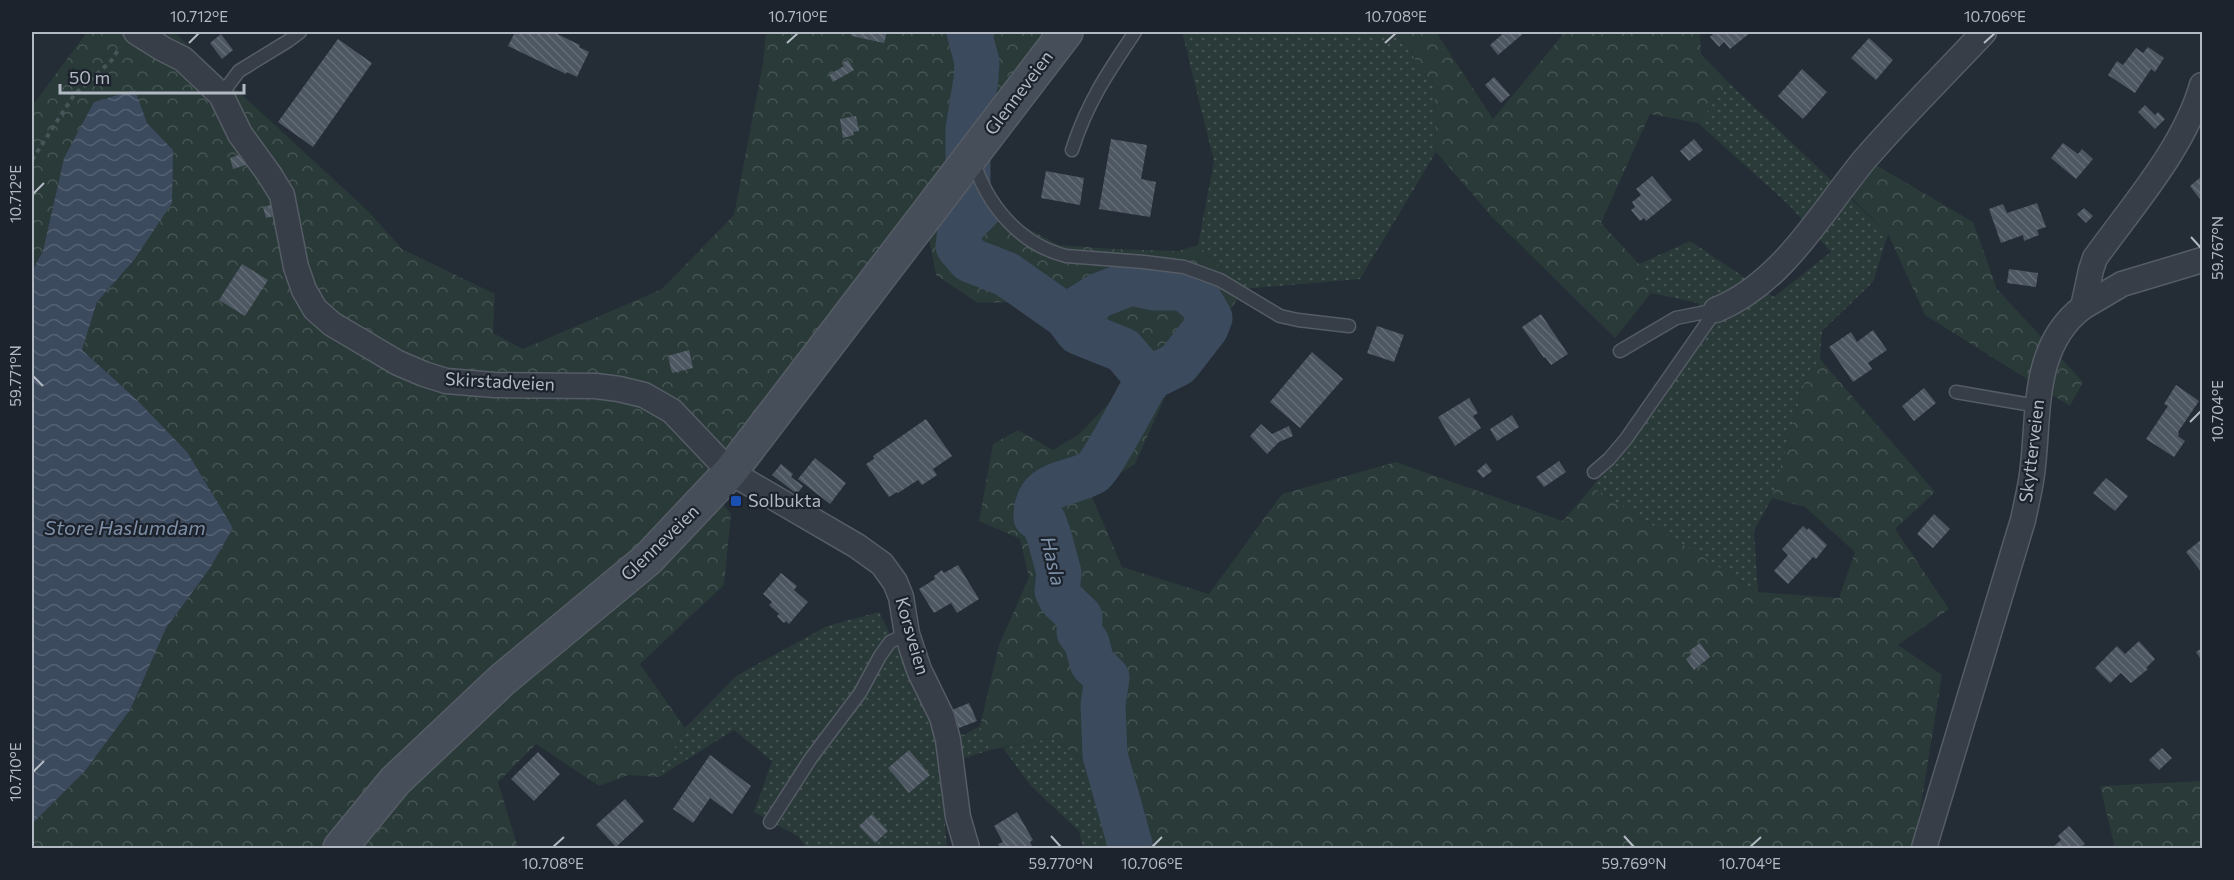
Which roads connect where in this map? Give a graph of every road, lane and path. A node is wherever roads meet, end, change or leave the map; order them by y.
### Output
1 (300, 32) edge
2 (1066, 32) edge
3 (1135, 32) edge
4 (1984, 32) edge
5 (130, 36) edge
6 (2202, 85) edge
7 (221, 95) junction
8 (1072, 150) dead end
9 (972, 155) junction
10 (32, 160) edge
11 (2202, 260) edge
12 (2083, 307) junction
13 (1716, 310) junction
14 (1349, 326) dead end
15 (1620, 351) dead end
16 (1956, 392) dead end
17 (2037, 406) junction
18 (730, 472) junction
19 (1594, 472) dead end
20 (907, 634) junction
21 (770, 822) dead end
22 (340, 849) edge
23 (967, 849) edge
24 (1924, 849) edge

1 - 7 lane
2 - 9 main road, Glenneveien
3 - 8 lane
4 - 13 street
5 - 7 street, Skirstadveien
5 - 10 path
6 - 12 street, Skytterveien
7 - 18 street, Skirstadveien
9 - 14 lane
9 - 18 main road, Glenneveien
11 - 12 street
12 - 17 street, Skytterveien
13 - 15 lane
13 - 19 lane
16 - 17 lane
17 - 24 street, Skytterveien
18 - 20 street, Korsveien
18 - 22 main road, Glenneveien
20 - 21 lane
20 - 23 street, Korsveien

